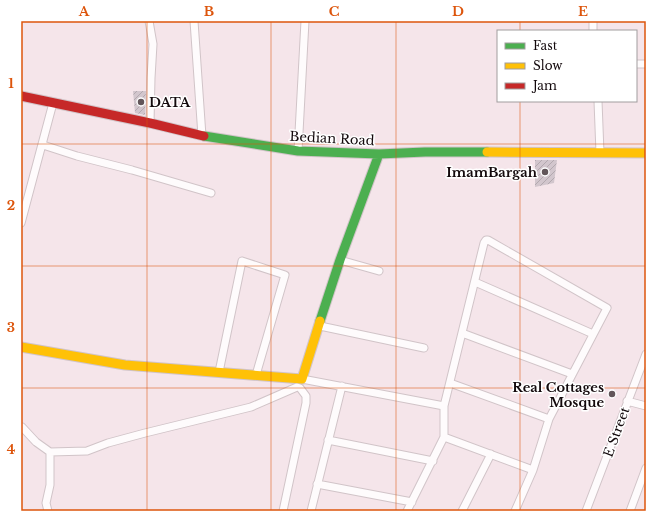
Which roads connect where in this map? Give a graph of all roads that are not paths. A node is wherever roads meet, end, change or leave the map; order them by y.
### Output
1 (149, 21) edge
2 (194, 21) edge
3 (305, 21) edge
4 (21, 96) edge
5 (598, 102) edge
6 (53, 103) junction
7 (150, 123) junction
8 (202, 136) junction
9 (43, 145) junction
10 (298, 151) junction
11 (600, 153) junction
12 (646, 153) edge
13 (379, 154) junction
14 (211, 193) dead end
15 (21, 223) edge
16 (340, 260) junction
17 (379, 271) dead end
18 (475, 282) junction
19 (320, 326) junction
20 (462, 333) junction
21 (593, 334) junction
22 (21, 346) edge
23 (424, 348) dead end
24 (646, 354) edge
25 (219, 372) junction
26 (572, 374) junction
27 (256, 375) junction
28 (302, 379) junction
29 (450, 383) junction
30 (342, 386) junction
31 (627, 401) junction
32 (444, 406) junction
33 (646, 406) edge
34 (550, 419) junction
35 (21, 428) edge
36 (444, 437) junction
37 (328, 440) junction
38 (50, 452) junction
39 (491, 454) junction
40 (433, 461) junction
41 (646, 468) edge
42 (533, 470) junction
43 (317, 484) junction
44 (412, 502) junction
45 (48, 511) edge
46 (283, 511) edge
47 (312, 511) edge
48 (407, 511) edge
49 (462, 511) edge
50 (515, 511) edge
51 (586, 511) edge
52 (630, 511) edge

1 - 7 street
2 - 8 street
3 - 10 street
4 - 6 main road, Bedian Road
5 - 11 street
6 - 7 main road, Bedian Road
6 - 9 street
7 - 8 main road, Bedian Road
8 - 10 main road, Bedian Road
9 - 14 street
9 - 15 street
10 - 13 main road, Bedian Road
11 - 12 main road, Bedian Road
11 - 13 main road, Bedian Road
13 - 16 main road
16 - 17 street
16 - 19 main road
18 - 20 street
18 - 21 street
18 - 21 street
19 - 23 street
19 - 28 main road
20 - 26 street
20 - 29 street
21 - 26 street
22 - 25 main road
24 - 31 street, E Street
25 - 27 main road
25 - 27 street
26 - 34 street
27 - 28 main road
28 - 30 street
29 - 32 street
29 - 34 street
30 - 32 street
30 - 37 street
31 - 33 street
31 - 51 street, E Street
32 - 36 street
34 - 42 street
35 - 38 street
36 - 39 street
36 - 40 street
37 - 40 street
37 - 43 street
38 - 45 street
38 - 46 street
39 - 42 street
39 - 49 street
40 - 44 street
41 - 52 street
42 - 50 street
43 - 44 street
43 - 47 street
44 - 48 street

